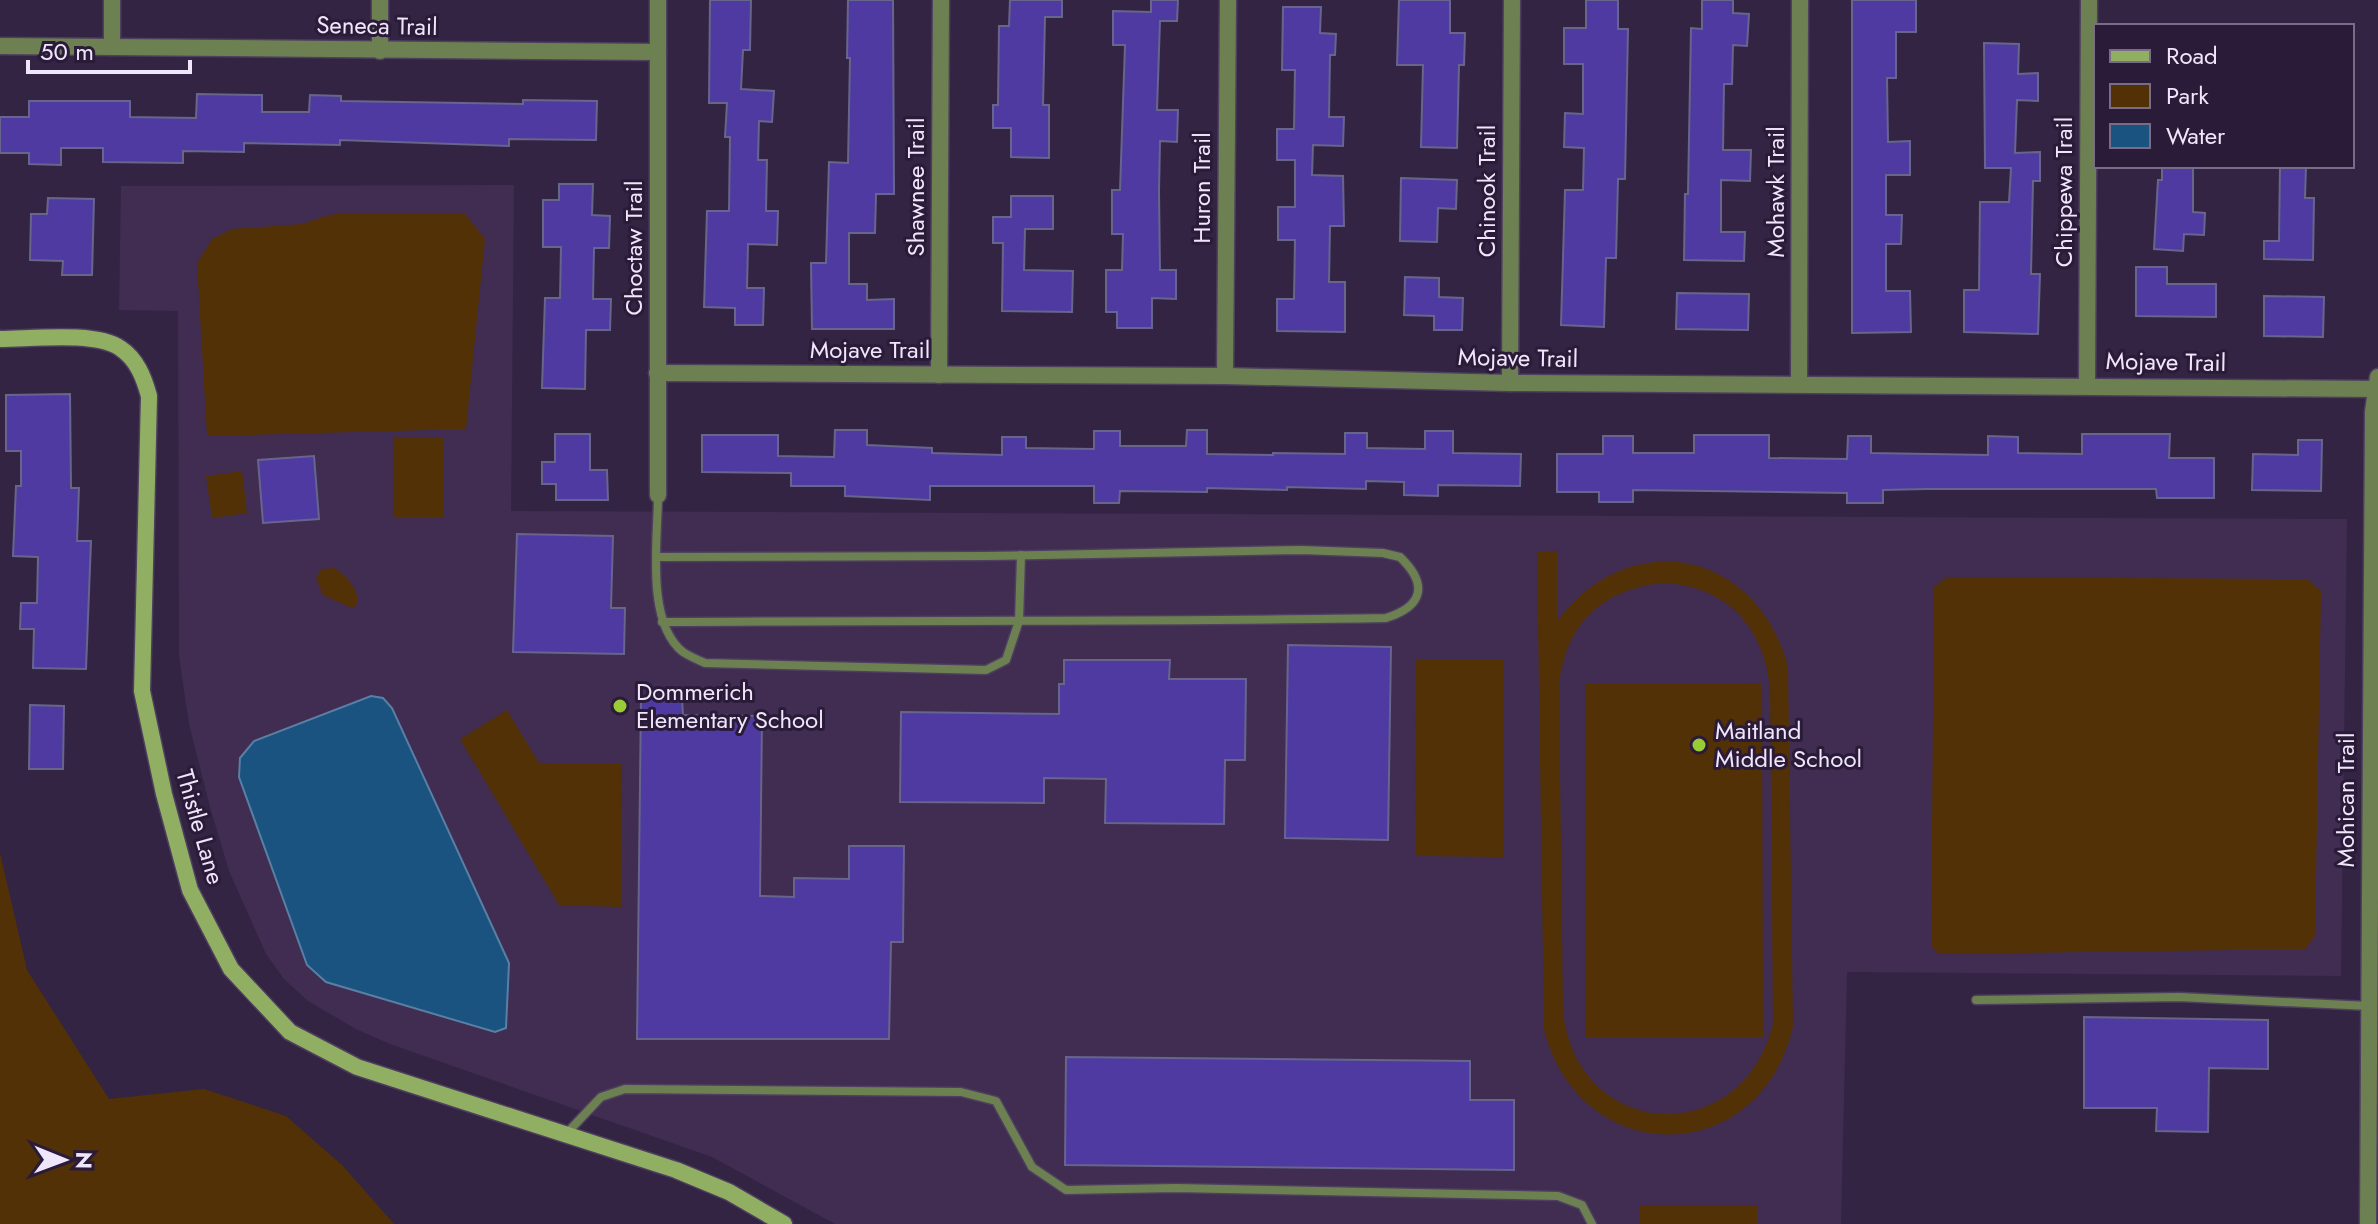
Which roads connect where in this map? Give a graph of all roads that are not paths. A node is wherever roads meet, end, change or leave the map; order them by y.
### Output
1 (112, 0) edge
2 (380, 0) edge
3 (658, 0) edge
4 (941, 0) edge
5 (1228, 0) edge
6 (1512, 0) edge
7 (1800, 0) edge
8 (2089, 0) edge
9 (0, 46) edge
10 (112, 47) junction
11 (380, 51) junction
12 (658, 52) junction
13 (0, 339) edge
14 (657, 373) junction
15 (939, 375) junction
16 (1225, 376) junction
17 (1510, 383) junction
18 (1799, 384) junction
19 (2087, 385) junction
20 (2377, 385) edge
21 (658, 495) joint
22 (1021, 555) junction
23 (658, 557) junction
24 (1019, 621) junction
25 (662, 622) junction
26 (2375, 662) edge
27 (1976, 1000) dead end
28 (2369, 1006) junction
29 (566, 1134) junction
30 (2373, 1158) edge
31 (784, 1224) edge
32 (1592, 1224) edge
33 (2368, 1224) edge

1 - 10 street
2 - 11 street
3 - 12 street, Choctaw Trail
4 - 15 street, Shawnee Trail
5 - 16 street, Huron Trail
6 - 17 street, Chinook Trail
7 - 18 street, Mohawk Trail
8 - 19 street, Chippewa Trail
9 - 10 street, Seneca Trail
10 - 11 street, Seneca Trail
11 - 12 street, Seneca Trail
12 - 14 street, Choctaw Trail
13 - 29 street, Thistle Lane
14 - 15 street, Mojave Trail
14 - 21 street, Choctaw Trail
15 - 16 street, Mojave Trail
16 - 17 street, Mojave Trail
17 - 18 street, Mojave Trail
18 - 19 street, Mojave Trail
19 - 20 street, Mojave Trail
20 - 26 street, Mohican Trail
21 - 23 lane
22 - 23 lane
22 - 24 lane
22 - 24 lane
23 - 25 lane
24 - 25 lane
24 - 25 lane
26 - 28 street, Mohican Trail
27 - 28 lane
28 - 30 street, Mohican Trail
29 - 31 street, Thistle Lane
29 - 32 lane
30 - 33 street, Mohican Trail

